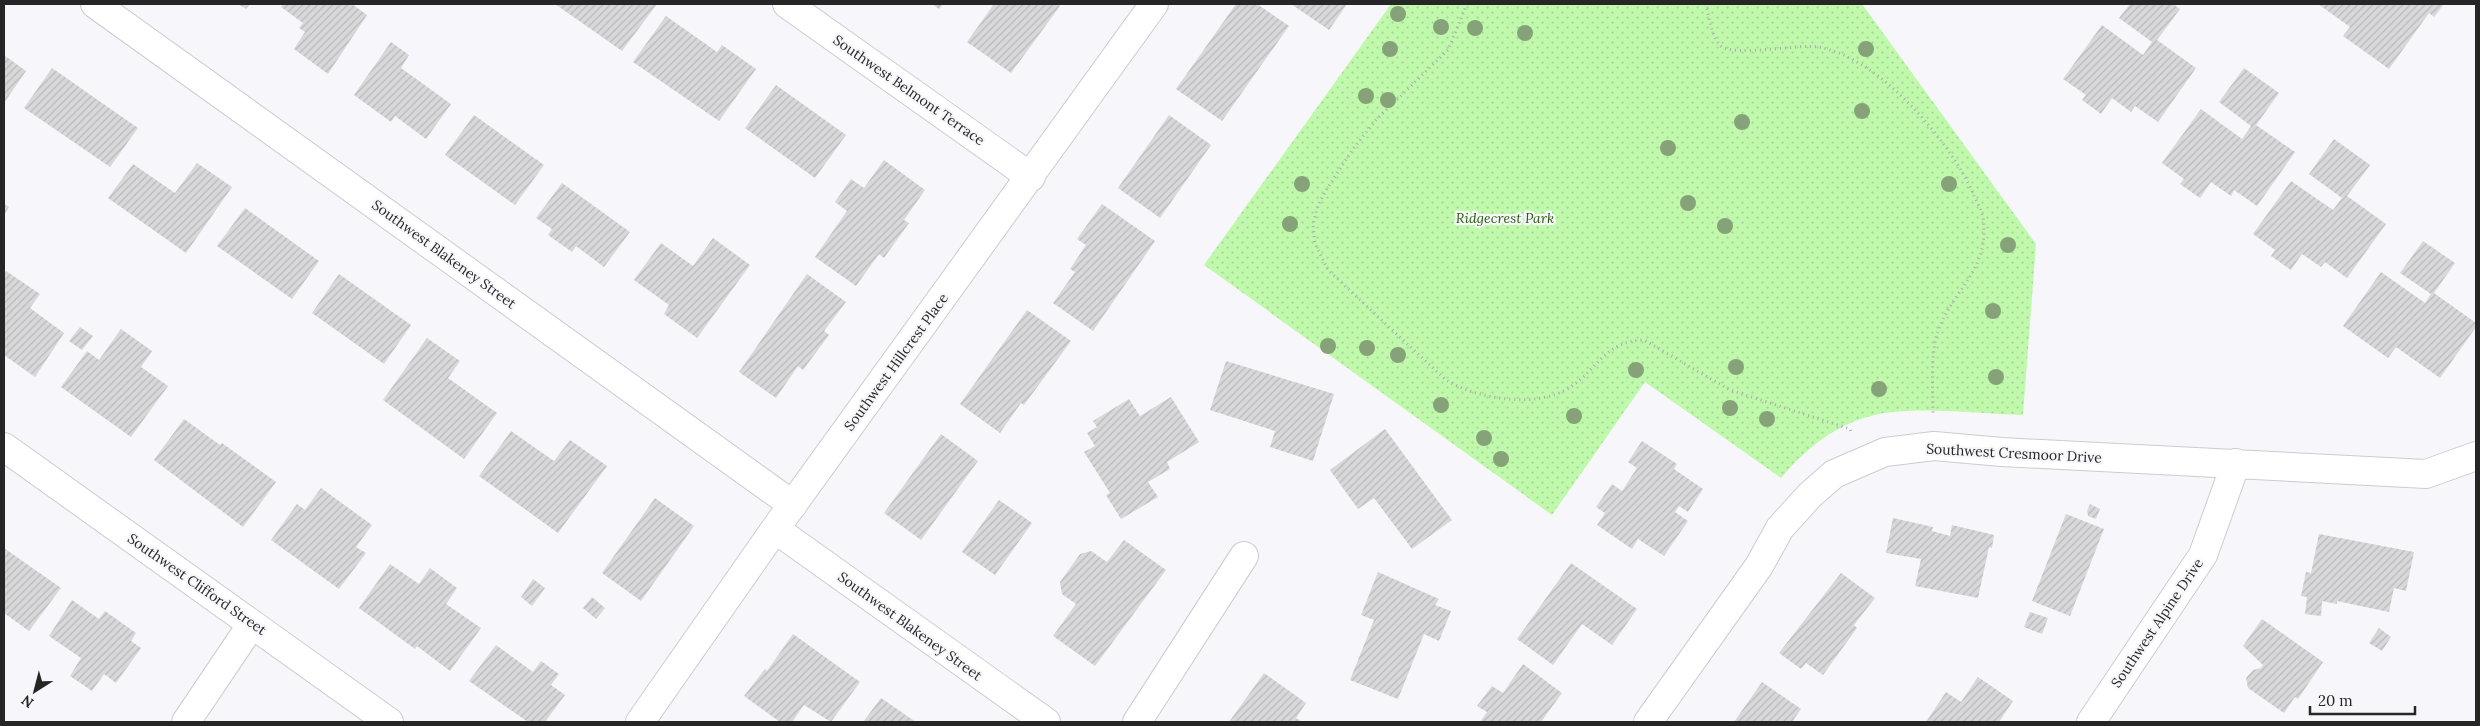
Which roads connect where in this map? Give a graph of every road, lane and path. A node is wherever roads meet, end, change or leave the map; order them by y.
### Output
1 (95, 4) edge
2 (787, 4) edge
3 (1154, 4) edge
4 (1467, 4) edge
5 (1706, 4) edge
6 (1031, 177) junction
7 (1934, 446) junction
8 (4, 447) edge
9 (2476, 456) edge
10 (1863, 461) junction
11 (2236, 463) junction
12 (793, 505) junction
13 (775, 529) junction
14 (1244, 556) dead end
15 (252, 624) junction
16 (186, 722) edge
17 (390, 722) edge
18 (640, 722) edge
19 (1046, 722) edge
20 (1136, 722) edge
21 (1648, 722) edge
22 (2091, 722) edge

1 - 12 street, Southwest Blakeney Street
2 - 6 street, Southwest Belmont Terrace
3 - 6 street, Southwest Hillcrest Place
4 - 10 path
5 - 7 path
6 - 12 street, Southwest Hillcrest Place
7 - 10 street, Southwest Cresmoor Drive
7 - 11 street, Southwest Cresmoor Drive
8 - 15 street, Southwest Clifford Street
9 - 11 street, Southwest Cresmoor Drive
10 - 21 street, Southwest Cresmoor Drive
11 - 22 street, Southwest Alpine Drive
12 - 13 street, Southwest Hillcrest Place
13 - 18 street, Southwest Hillcrest Place
13 - 19 street, Southwest Blakeney Street
14 - 20 street
15 - 16 street
15 - 17 street, Southwest Clifford Street

